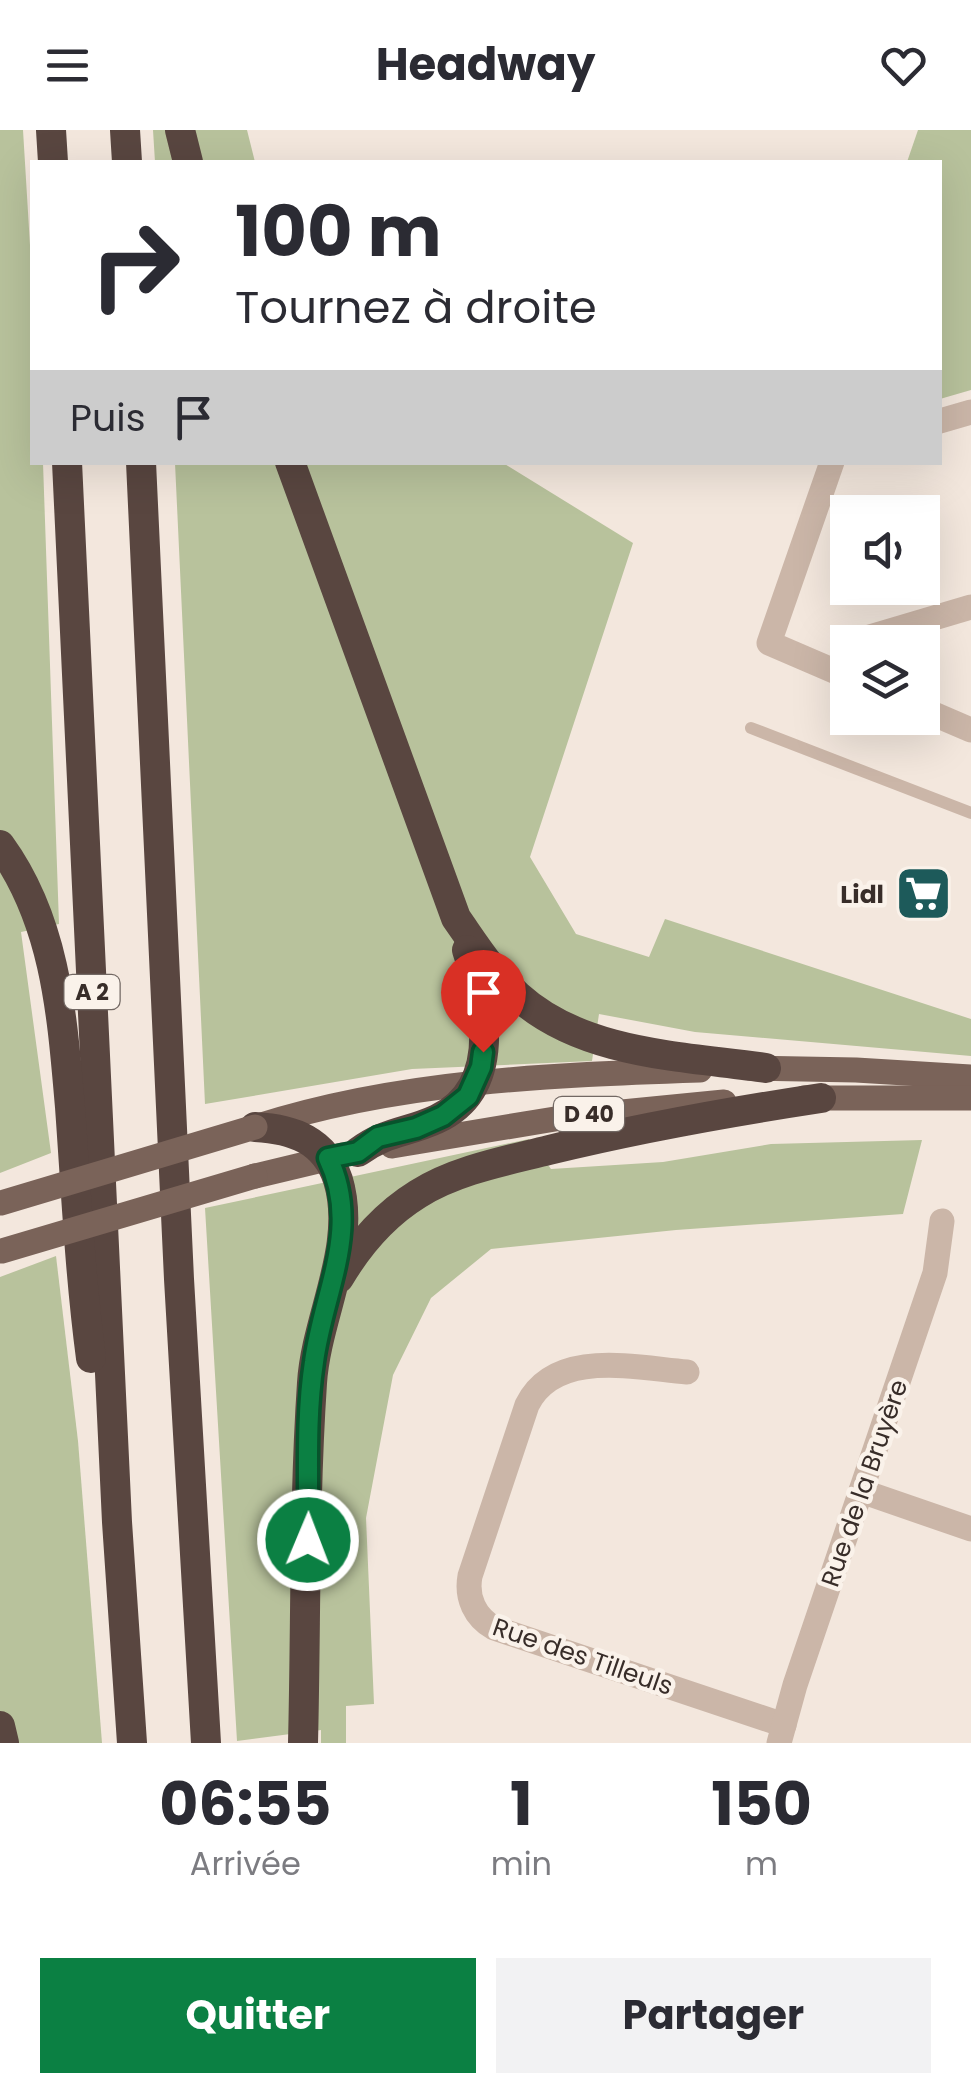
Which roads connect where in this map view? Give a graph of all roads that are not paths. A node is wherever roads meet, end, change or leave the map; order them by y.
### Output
1 (51, 130) edge
2 (125, 130) edge
3 (180, 130) edge
4 (52, 160) edge
5 (127, 160) edge
6 (188, 160) edge
7 (971, 412) edge
8 (942, 419) edge
9 (67, 465) edge
10 (141, 465) edge
11 (291, 465) edge
12 (831, 465) edge
13 (971, 607) edge
14 (910, 625) edge
15 (830, 649) edge
16 (803, 658) junction
17 (830, 669) edge
18 (940, 717) edge
19 (750, 728) dead end
20 (971, 730) edge
21 (971, 813) edge
22 (0, 846) edge
23 (456, 918) junction
24 (766, 1068) junction
25 (971, 1077) edge
26 (474, 1084) junction
27 (821, 1098) junction
28 (971, 1098) edge
29 (255, 1127) junction
30 (358, 1152) junction
31 (328, 1158) junction
32 (0, 1203) edge
33 (942, 1222) dead end
34 (1, 1251) edge
35 (329, 1298) junction
36 (687, 1372) dead end
37 (860, 1491) junction
38 (117, 1522) junction
39 (971, 1529) edge
40 (0, 1726) edge
41 (781, 1734) edge
42 (4, 1743) edge
43 (132, 1743) edge
44 (206, 1743) edge
45 (303, 1743) edge

1 - 4 highway
2 - 5 highway
3 - 6 highway
7 - 8 street
9 - 38 highway, A 2
10 - 44 highway
11 - 23 highway
12 - 16 street
13 - 14 street
15 - 16 street
16 - 17 street
18 - 20 street
19 - 21 lane
22 - 38 highway
23 - 24 highway
23 - 26 highway
24 - 25 main road, D 40
24 - 26 main road, D 40
26 - 29 main road, D 40
26 - 30 highway
27 - 28 main road, D 40
27 - 30 main road, D 40
27 - 35 highway
29 - 31 highway
29 - 32 main road, D 40, bridge
30 - 31 main road, D 40
31 - 34 main road, D 40, bridge
31 - 35 highway
33 - 37 street, Rue de la Bruyère
35 - 45 highway
36 - 41 street, Rue des Tilleuls
37 - 39 street
37 - 41 street, Rue de la Bruyère
38 - 43 highway, A 2
40 - 42 highway

